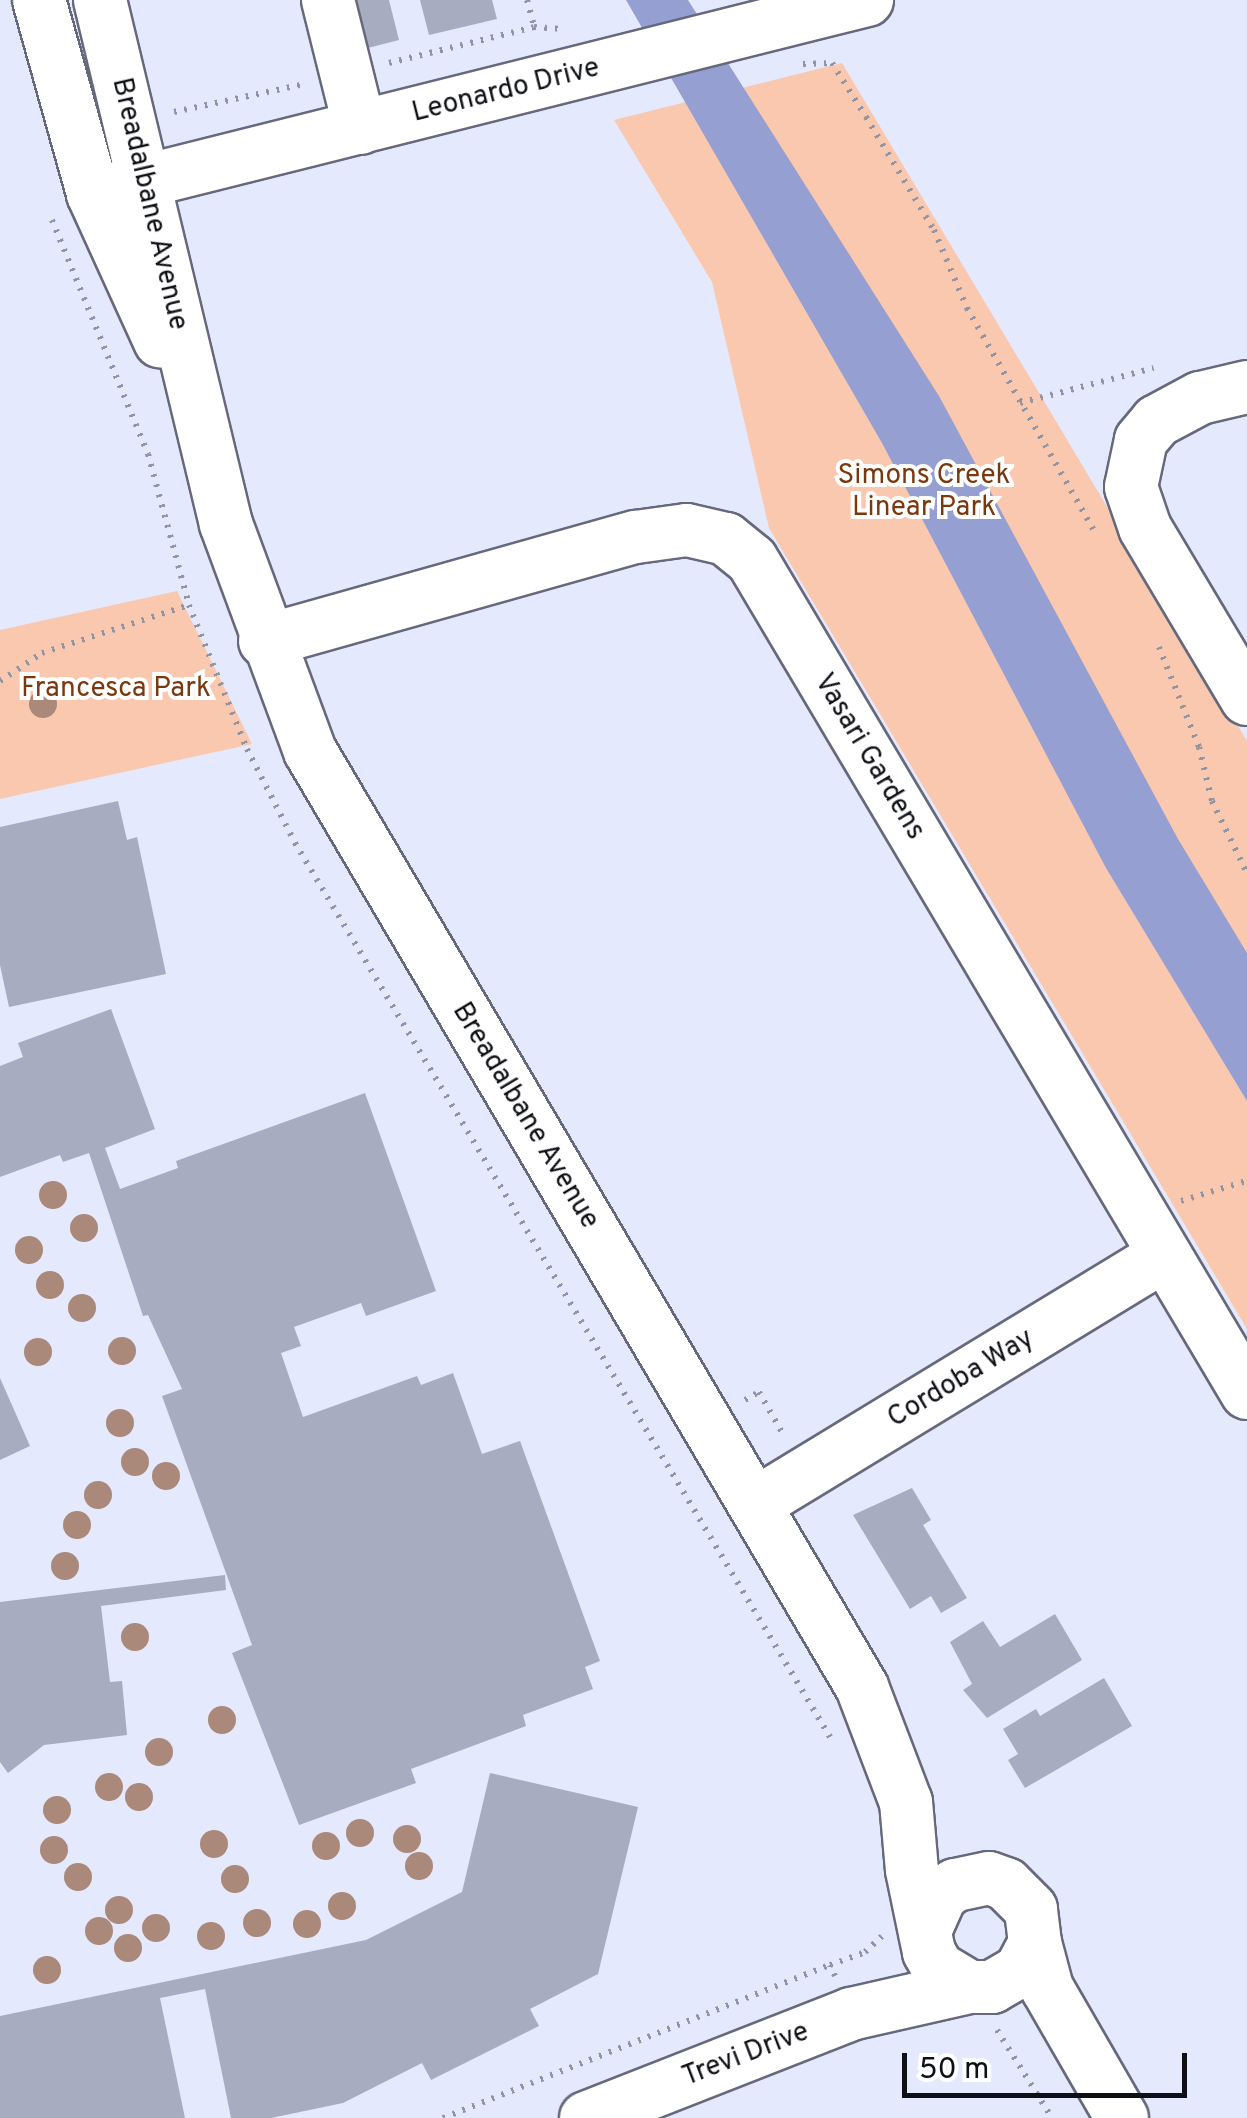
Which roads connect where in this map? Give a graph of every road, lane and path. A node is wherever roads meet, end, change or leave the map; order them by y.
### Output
1 (39, 0) edge
2 (100, 0) edge
3 (328, 0) edge
4 (527, 0) edge
5 (808, 11) edge
6 (534, 27) dead end
7 (360, 128) junction
8 (144, 180) junction
9 (93, 194) junction
10 (1172, 364) dead end
11 (1247, 386) edge
12 (1020, 403) junction
13 (198, 407) junction
14 (170, 541) dead end
15 (1106, 550) dead end
16 (189, 606) junction
17 (265, 641) junction
18 (1157, 642) dead end
19 (0, 681) edge
20 (1247, 698) edge
21 (1247, 872) edge
22 (1247, 1182) edge
23 (1170, 1221) junction
24 (1247, 1393) edge
25 (707, 1421) junction
26 (801, 1426) dead end
27 (656, 1450) junction
28 (757, 1504) junction
29 (838, 1750) dead end
30 (906, 1802) junction
31 (989, 1878) junction
32 (913, 1928) junction
33 (1035, 1943) junction
34 (830, 1965) junction
35 (990, 1993) junction
36 (851, 2014) junction
37 (1072, 2038) junction
38 (589, 2117) edge
39 (443, 2118) edge
40 (1052, 2118) edge
41 (1122, 2118) edge

1 - 9 street, Breadalbane Avenue
2 - 8 street, Breadalbane Avenue
3 - 7 street
4 - 6 path
5 - 7 street, Leonardo Drive
5 - 12 path
7 - 8 street, Leonardo Drive
8 - 9 street, Leonardo Drive
8 - 13 street, Breadalbane Avenue
9 - 13 street, Breadalbane Avenue
10 - 12 path
11 - 20 street
12 - 15 path
13 - 17 street, Breadalbane Avenue
14 - 16 path
16 - 19 path
16 - 27 path
17 - 23 street, Vasari Gardens
17 - 25 street, Breadalbane Avenue
18 - 21 path
22 - 23 path
23 - 24 street, Vasari Gardens
23 - 28 street, Cordoba Way
25 - 26 path
25 - 27 path
25 - 28 street, Breadalbane Avenue
27 - 29 path
28 - 30 street, Breadalbane Avenue
30 - 31 street, Breadalbane Avenue
30 - 32 street, Breadalbane Avenue
31 - 32 street
31 - 33 street
32 - 34 path
32 - 35 street
32 - 36 street, Trevi Drive
33 - 35 street
33 - 37 street
34 - 36 path
34 - 39 path
35 - 36 street, Trevi Drive
35 - 37 street
35 - 40 path
36 - 38 street, Trevi Drive
37 - 41 street

